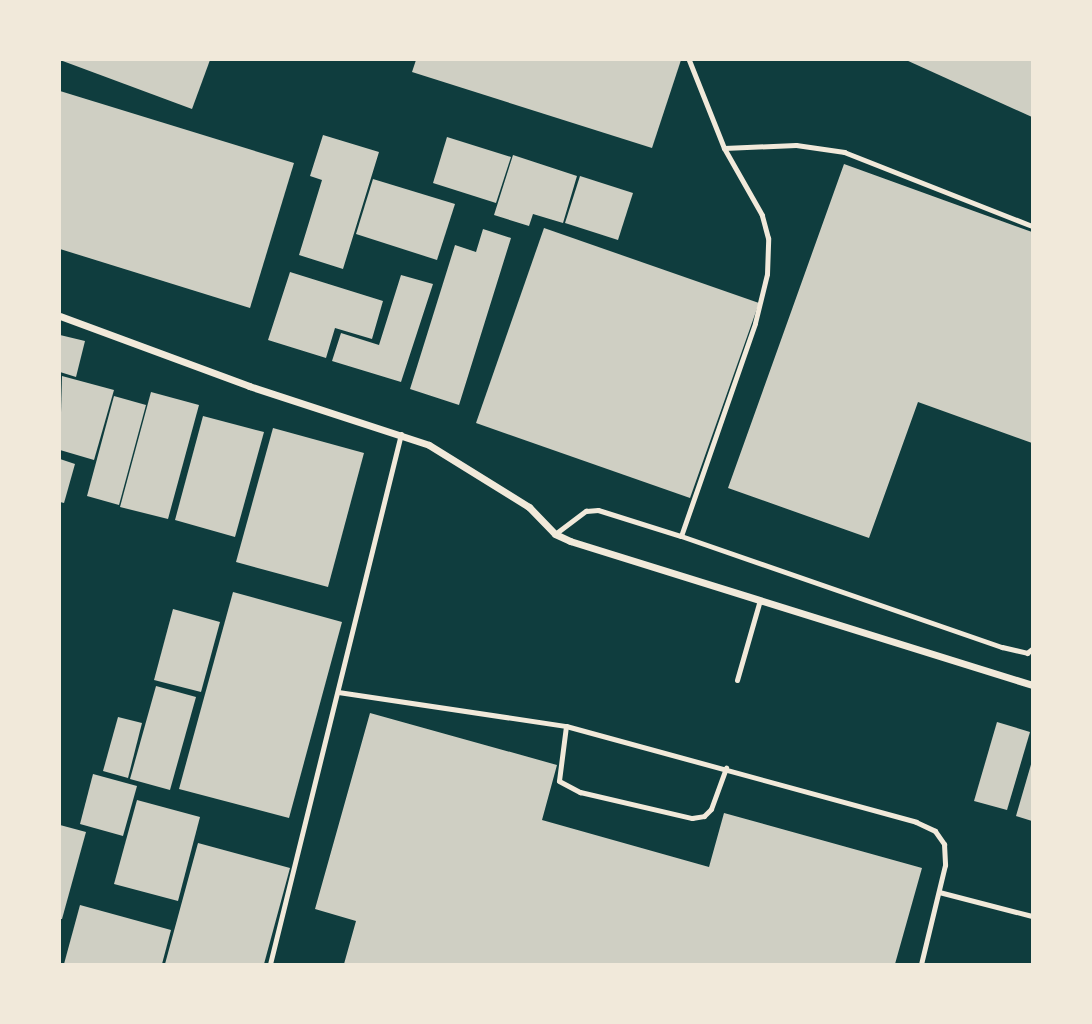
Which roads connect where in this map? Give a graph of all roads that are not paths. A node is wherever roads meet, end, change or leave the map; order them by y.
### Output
1 (689, 60) edge
2 (724, 148) junction
3 (1032, 226) edge
4 (60, 316) edge
5 (401, 435) junction
6 (555, 534) junction
7 (681, 536) junction
8 (760, 600) junction
9 (1032, 649) edge
10 (737, 680) dead end
11 (1032, 685) edge
12 (338, 692) junction
13 (566, 726) junction
14 (726, 768) junction
15 (939, 892) junction
16 (1032, 916) edge
17 (270, 964) edge
18 (921, 964) edge

1 - 2 lane
2 - 3 lane
2 - 7 lane
4 - 5 street
5 - 6 street
5 - 12 lane
6 - 7 lane
6 - 8 street
7 - 9 lane
8 - 10 lane
8 - 11 street
12 - 13 lane
12 - 17 lane
13 - 14 lane
13 - 14 lane
14 - 15 lane
15 - 16 lane
15 - 18 lane

